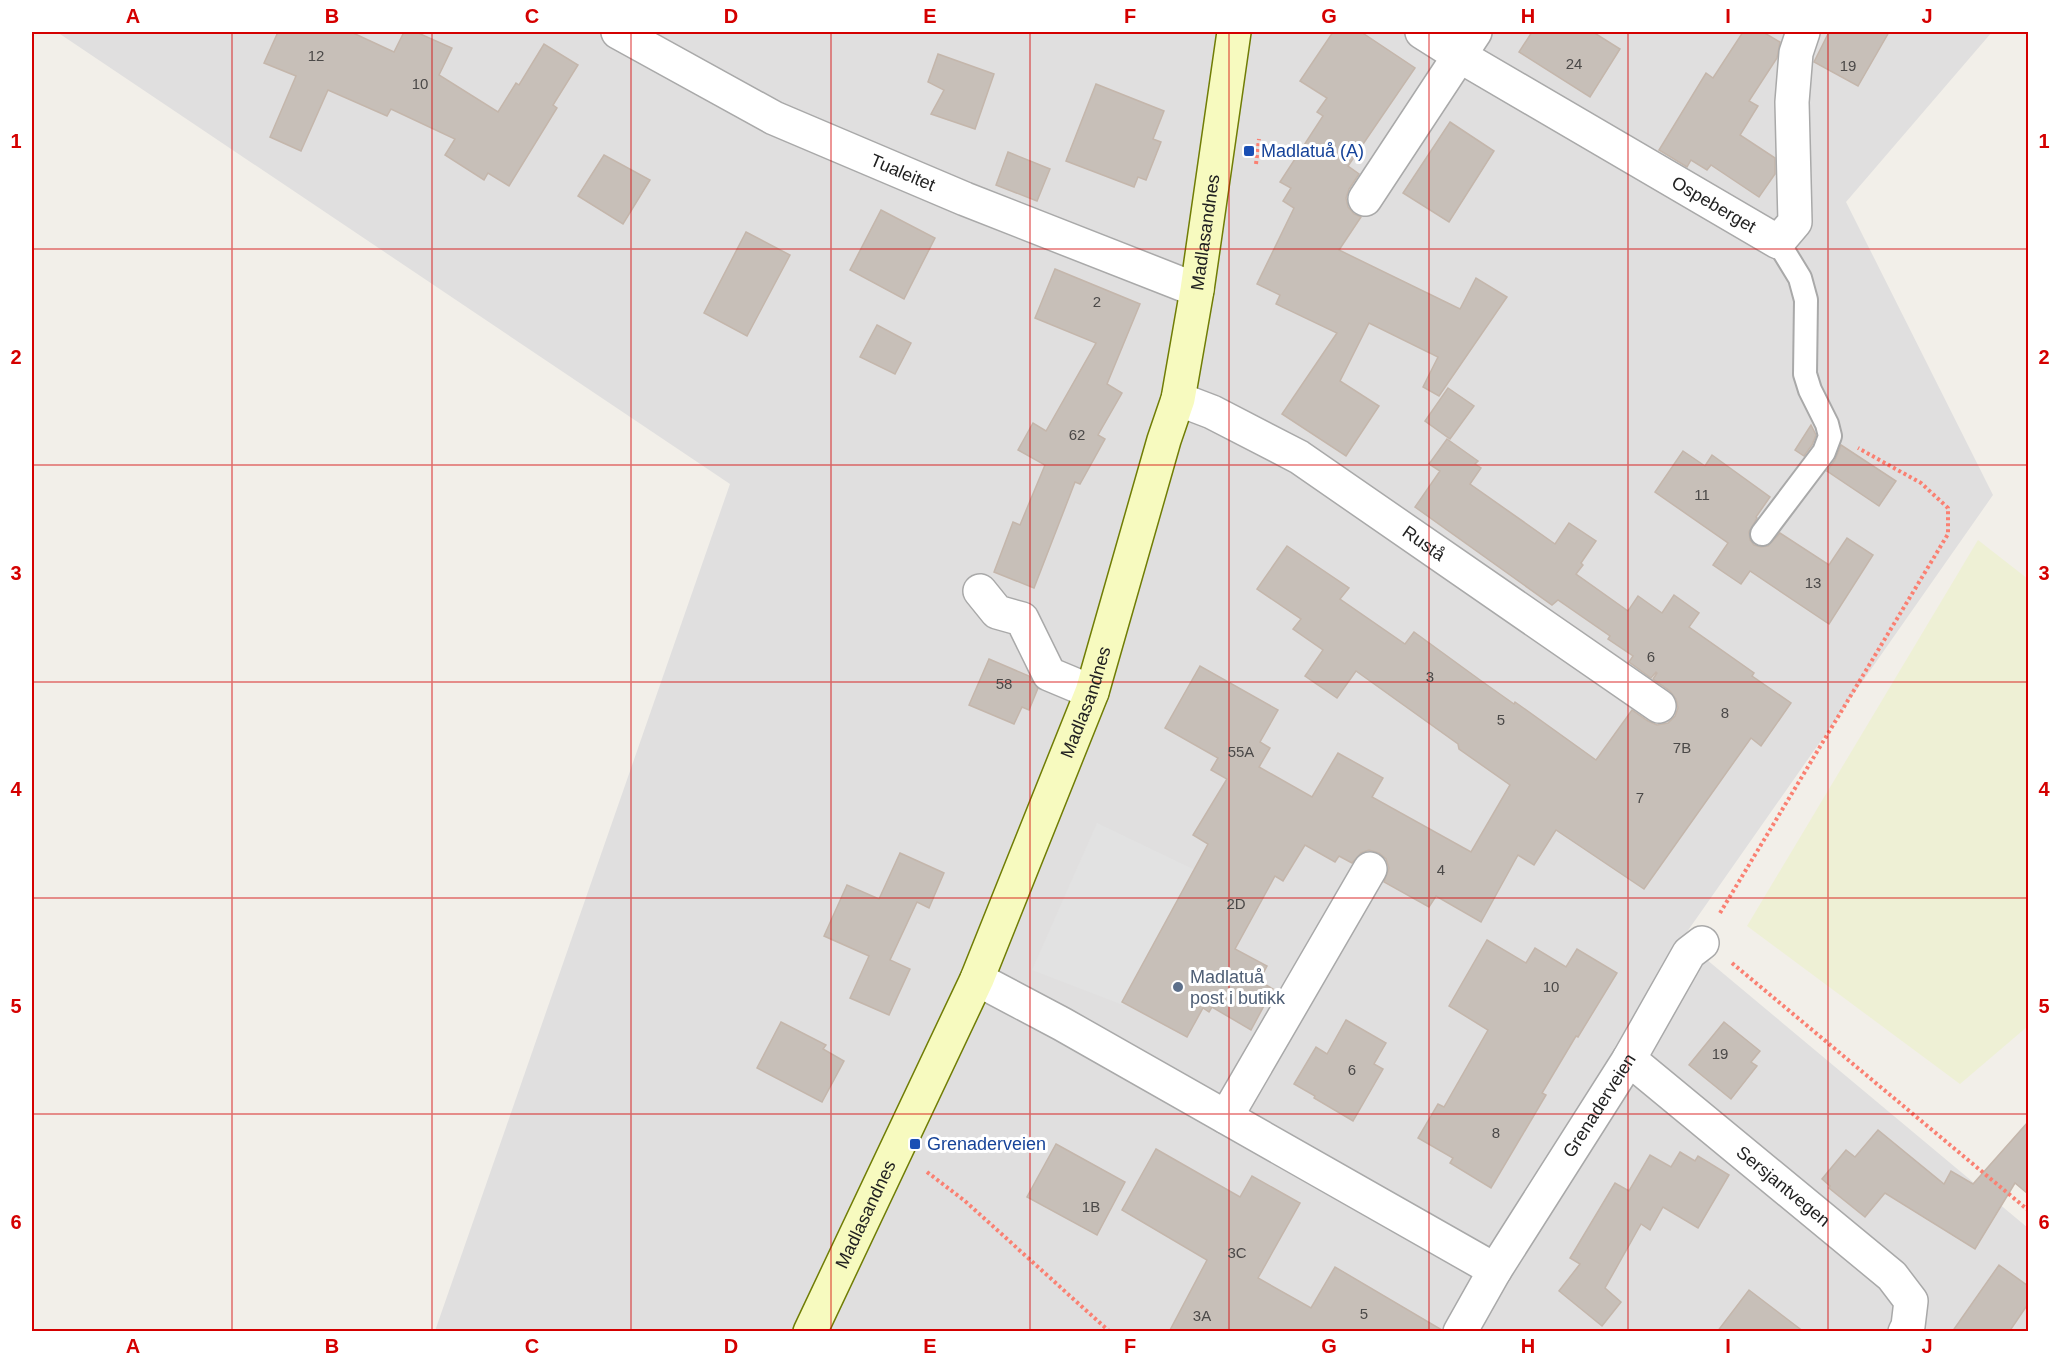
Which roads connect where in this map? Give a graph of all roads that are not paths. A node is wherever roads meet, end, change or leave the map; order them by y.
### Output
1 (618, 32) edge
2 (1234, 32) edge
3 (1422, 32) edge
4 (1803, 32) edge
5 (1468, 44) edge
6 (1365, 198) dead end
7 (1779, 242) junction
8 (1197, 290) junction
9 (1178, 399) junction
10 (1762, 534) dead end
11 (980, 591) dead end
12 (1092, 692) junction
13 (1659, 706) dead end
14 (1370, 869) dead end
15 (1702, 943) road end
16 (977, 980) junction
17 (1629, 1059) junction
18 (1226, 1117) junction
19 (1495, 1270) junction
20 (1907, 1329) edge
21 (810, 1332) edge
22 (1460, 1332) edge

1 - 8 street, Tualeitet
2 - 8 street, Madlasandnes
3 - 5 street, Ospeberget
4 - 7 street
5 - 6 street
5 - 7 street, Ospeberget
7 - 10 lane
8 - 9 street, Madlasandnes
9 - 12 street, Madlasandnes
9 - 13 street, Rustå
11 - 12 street
12 - 16 street, Madlasandnes
14 - 18 street
15 - 17 street, Grenaderveien
16 - 18 street
16 - 21 street, Madlasandnes
17 - 19 street, Grenaderveien
17 - 20 street, Sersjantvegen
18 - 19 street
19 - 22 street, Grenaderveien

